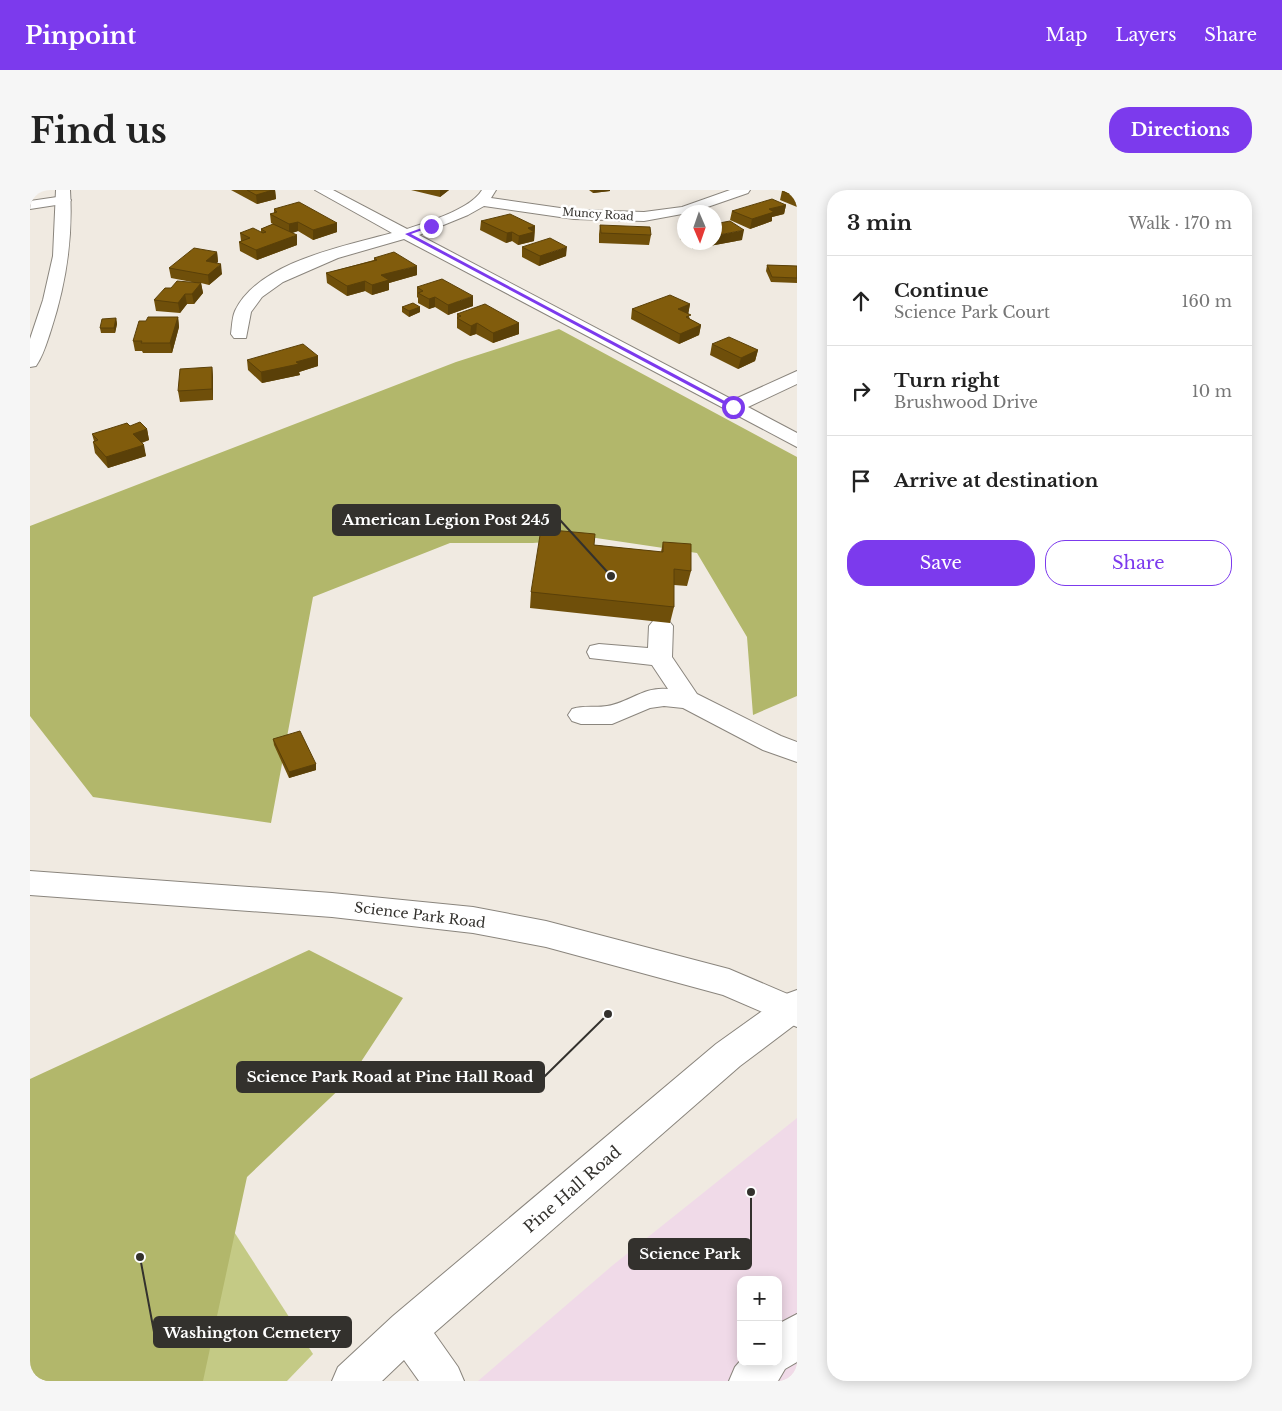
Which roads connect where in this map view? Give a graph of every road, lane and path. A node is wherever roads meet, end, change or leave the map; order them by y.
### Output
1 (322, 190) edge
2 (744, 190) edge
3 (64, 195) edge
4 (484, 196) edge
5 (30, 205) edge
6 (407, 234) junction
7 (240, 334) dead end
8 (30, 362) edge
9 (797, 377) edge
10 (733, 407) junction
11 (797, 441) edge
12 (661, 626) edge
13 (599, 652) dead end
14 (660, 657) junction
15 (688, 700) junction
16 (580, 716) dead end
17 (797, 752) edge
18 (30, 883) edge
19 (795, 1009) edge
20 (407, 1330) junction
21 (797, 1334) edge
22 (782, 1348) edge
23 (764, 1366) edge
24 (352, 1381) edge
25 (444, 1381) edge
26 (749, 1381) edge

1 - 6 street
2 - 4 street, Muncy Road
3 - 5 street
3 - 8 street
4 - 6 street
6 - 7 street
6 - 10 street
9 - 10 street
10 - 11 street
12 - 14 street
13 - 14 street
14 - 15 street
15 - 16 street
15 - 17 street
18 - 19 street, Science Park Road
19 - 20 street, Pine Hall Road
20 - 24 street, Pine Hall Road
20 - 25 street
21 - 22 street
23 - 26 street

